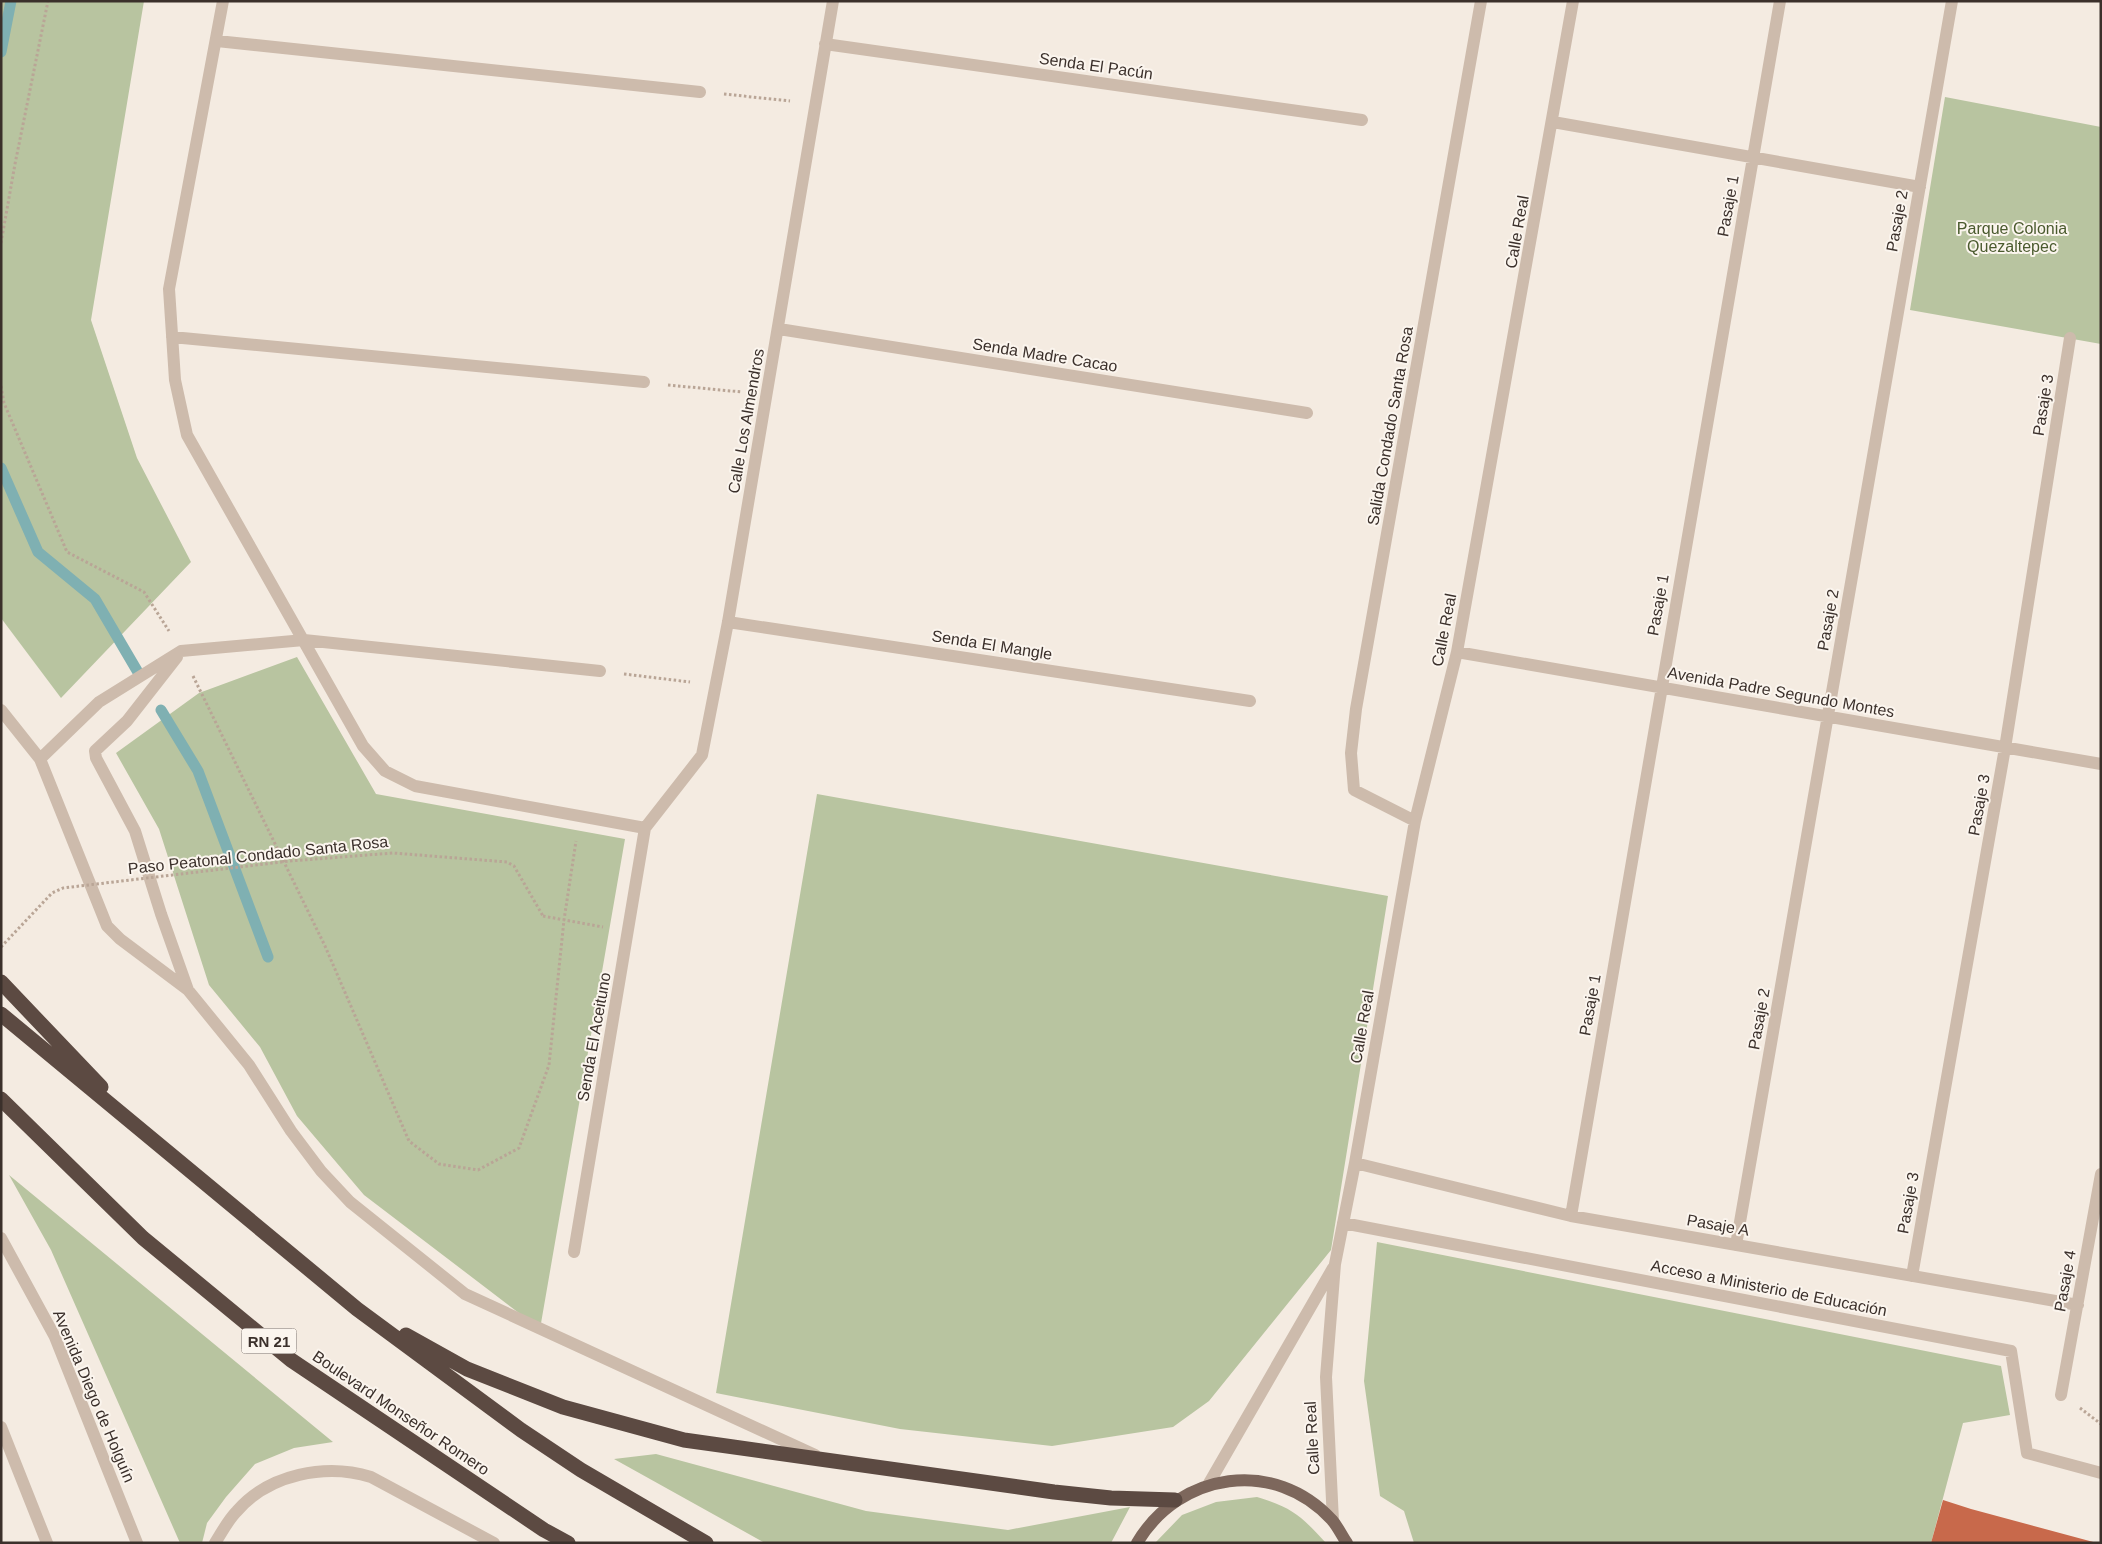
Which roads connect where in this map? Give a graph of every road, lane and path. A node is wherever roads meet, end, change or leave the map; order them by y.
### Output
1 (48, 1) edge
2 (223, 1) edge
3 (832, 1) edge
4 (1481, 1) edge
5 (1573, 1) edge
6 (1780, 1) edge
7 (1952, 1) edge
8 (217, 41) junction
9 (825, 44) junction
10 (700, 92) joint
11 (816, 103) junction
12 (1362, 120) dead end
13 (1553, 122) junction
14 (1752, 157) junction
15 (1920, 187) junction
16 (1, 243) edge
17 (779, 329) junction
18 (172, 337) junction
19 (2070, 338) dead end
20 (644, 382) joint
21 (1, 386) edge
22 (767, 394) junction
23 (1307, 413) dead end
24 (728, 622) junction
25 (304, 640) junction
26 (181, 651) junction
27 (1457, 652) junction
28 (600, 671) joint
29 (716, 685) junction
30 (1660, 688) junction
31 (1250, 701) dead end
32 (1, 710) edge
33 (1828, 716) junction
34 (2005, 748) junction
35 (40, 760) junction
36 (2101, 764) edge
37 (580, 816) junction
38 (1415, 821) junction
39 (645, 828) junction
40 (564, 920) junction
41 (628, 932) junction
42 (1, 947) edge
43 (1, 982) edge
44 (188, 990) junction
45 (1, 1014) edge
46 (1, 1100) edge
47 (150, 1139) junction
48 (1356, 1163) junction
49 (2101, 1174) edge
50 (1571, 1216) junction
51 (1343, 1223) junction
52 (2095, 1236) edge
53 (1, 1238) edge
54 (1736, 1245) junction
55 (574, 1252) dead end
56 (1335, 1264) junction
57 (1912, 1276) junction
58 (2078, 1305) junction
59 (357, 1309) junction
60 (2061, 1395) dead end
61 (1, 1427) edge
62 (824, 1460) junction
63 (2101, 1473) edge
64 (1208, 1485) junction
65 (1175, 1500) junction
66 (1333, 1521) junction
67 (47, 1543) edge
68 (137, 1543) edge
69 (215, 1543) edge
70 (494, 1543) edge
71 (568, 1543) edge
72 (706, 1543) edge
73 (1138, 1543) edge
74 (1347, 1543) edge

1 - 16 path
2 - 8 street
3 - 9 street, Calle Los Almendros
4 - 38 street, Salida Condado Santa Rosa
5 - 13 street, Calle Real
6 - 14 street, Pasaje 1
7 - 15 street, Pasaje 2
8 - 10 street
8 - 18 street
9 - 11 street, Calle Los Almendros
9 - 12 street, Senda El Pacún
10 - 11 path
11 - 17 street, Calle Los Almendros
13 - 14 street
13 - 27 street, Calle Real
14 - 15 street
14 - 30 street, Pasaje 1
15 - 33 street, Pasaje 2
17 - 22 street, Calle Los Almendros
17 - 23 street, Senda Madre Cacao
18 - 20 street
18 - 25 street
19 - 34 street, Pasaje 3
20 - 22 path
21 - 26 path
22 - 24 street, Calle Los Almendros
24 - 29 street, Calle Los Almendros
24 - 31 street, Senda El Mangle
25 - 26 street
25 - 28 street
25 - 37 street
26 - 35 street
26 - 40 path
26 - 44 street
27 - 30 street, Avenida Padre Segundo Montes
27 - 38 street, Calle Real
28 - 29 path
29 - 39 street, Calle Los Almendros
30 - 33 street, Avenida Padre Segundo Montes
30 - 50 street, Pasaje 1
32 - 35 street
33 - 34 street, Avenida Padre Segundo Montes
33 - 54 street, Pasaje 2
34 - 36 street, Avenida Padre Segundo Montes
34 - 57 street, Pasaje 3
35 - 44 street
37 - 39 street
37 - 40 path
38 - 48 street, Calle Real
39 - 41 street, Senda El Aceituno
40 - 41 path
40 - 42 path, Paso Peatonal Condado Santa Rosa, bridge
41 - 55 street, Senda El Aceituno
43 - 47 highway
44 - 62 street
45 - 47 highway
46 - 71 highway, Boulevard Monseñor Romero / RN 21
47 - 59 highway
48 - 50 street, Pasaje A
48 - 51 street, Calle Real
49 - 52 street, Pasaje 4
50 - 54 street, Pasaje A
51 - 56 street, Calle Real
51 - 63 street, Acceso a Ministerio de Educación
52 - 58 street, Pasaje 4
53 - 68 street, Avenida Diego de Holguín
54 - 57 street, Pasaje A
56 - 64 street, Calle Real
56 - 66 street, Calle Real
57 - 58 street, Pasaje A
58 - 60 street, Pasaje 4
59 - 62 highway
59 - 72 highway
61 - 67 street
62 - 65 highway
64 - 65 main road
64 - 66 main road
65 - 73 main road
66 - 74 main road
69 - 70 street

